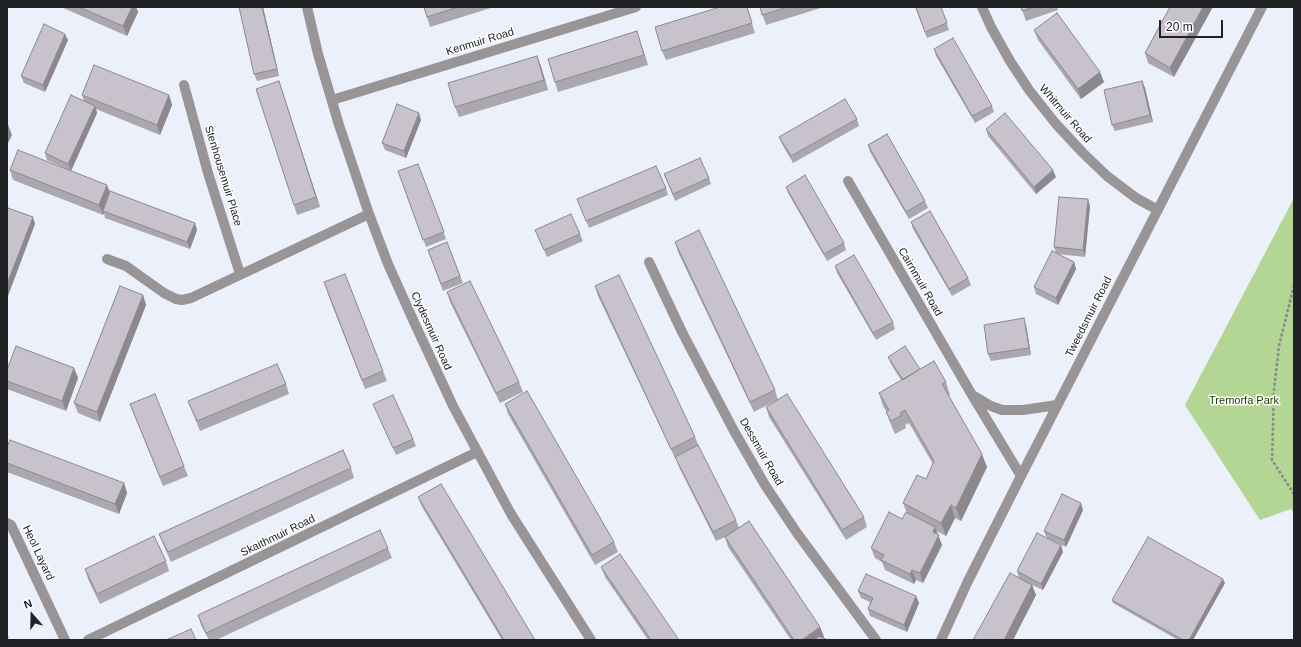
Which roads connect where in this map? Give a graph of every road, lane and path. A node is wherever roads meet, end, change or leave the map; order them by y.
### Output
1 (307, 7) edge
2 (636, 7) edge
3 (982, 7) edge
4 (1262, 7) edge
5 (184, 85) dead end
6 (332, 100) junction
7 (848, 181) dead end
8 (1158, 210) junction
9 (369, 214) junction
10 (107, 258) dead end
11 (649, 262) dead end
12 (240, 274) junction
13 (1294, 284) edge
14 (972, 395) junction
15 (1057, 405) junction
16 (477, 452) junction
17 (1021, 476) junction
18 (1294, 494) edge
19 (7, 523) edge
20 (65, 640) edge
21 (88, 640) edge
22 (591, 640) edge
23 (876, 640) edge
24 (941, 640) edge

1 - 6 street, Clydesmuir Road
2 - 6 street, Kenmuir Road
3 - 8 street, Whitmuir Road
4 - 8 street, Tweedsmuir Road
5 - 12 street, Stenhousemuir Place
6 - 9 street, Clydesmuir Road
7 - 14 street, Cairnmuir Road
8 - 15 street, Tweedsmuir Road
9 - 12 street
9 - 16 street, Clydesmuir Road
10 - 12 street
11 - 23 street, Dessmuir Road
13 - 18 path
14 - 15 street, Cairnmuir Road
14 - 17 street, Cairnmuir Road
15 - 17 street, Tweedsmuir Road
16 - 21 street, Skaithmuir Road
16 - 22 street, Clydesmuir Road
17 - 24 street, Tweedsmuir Road
19 - 20 street, Heol Layard

